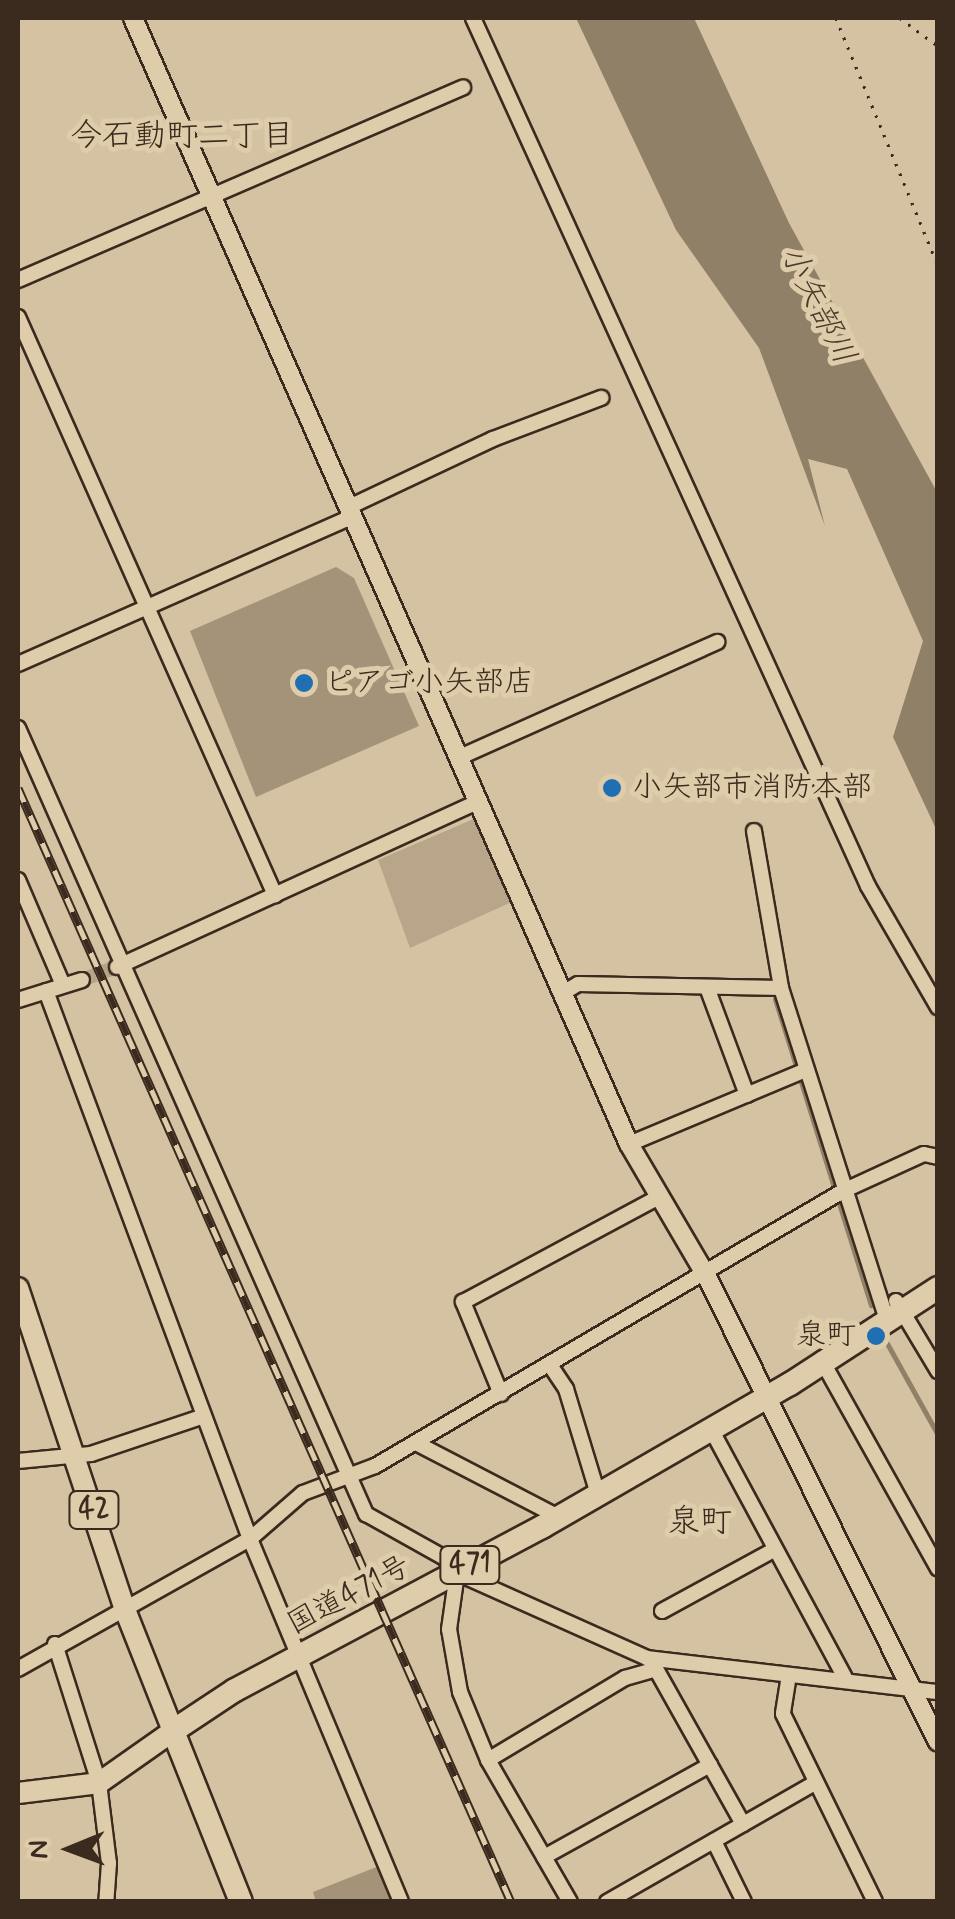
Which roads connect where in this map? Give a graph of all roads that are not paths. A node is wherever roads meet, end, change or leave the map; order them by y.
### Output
1 (133, 18) edge
2 (473, 18) edge
3 (463, 87) dead end
4 (211, 196) junction
5 (18, 280) edge
6 (18, 317) edge
7 (601, 398) dead end
8 (351, 512) junction
9 (145, 605) junction
10 (716, 642) dead end
11 (18, 664) edge
12 (18, 728) edge
13 (460, 757) junction
14 (479, 801) junction
15 (754, 831) dead end
16 (18, 880) edge
17 (275, 895) junction
18 (119, 966) junction
19 (82, 980) tunnel mouth
20 (63, 984) junction
21 (781, 988) junction
22 (708, 990) junction
23 (46, 991) junction
24 (563, 992) junction
25 (18, 1000) edge
26 (938, 1008) edge
27 (806, 1070) junction
28 (747, 1094) junction
29 (629, 1144) junction
30 (938, 1157) edge
31 (843, 1191) junction
32 (658, 1198) junction
33 (938, 1274) edge
34 (706, 1275) junction
35 (18, 1288) edge
36 (938, 1288) edge
37 (891, 1311) junction
38 (821, 1358) junction
39 (550, 1365) junction
40 (938, 1371) edge
41 (501, 1394) junction
42 (766, 1396) junction
43 (204, 1416) junction
44 (711, 1429) junction
45 (416, 1443) junction
46 (76, 1451) junction
47 (18, 1461) edge
48 (346, 1477) junction
49 (598, 1494) junction
50 (559, 1516) junction
51 (250, 1539) junction
52 (774, 1550) junction
53 (938, 1568) edge
54 (457, 1573) junction
55 (124, 1607) junction
56 (662, 1611) dead end
57 (55, 1644) junction
58 (297, 1656) junction
59 (18, 1669) edge
60 (789, 1675) junction
61 (846, 1680) junction
62 (910, 1686) junction
63 (938, 1692) edge
64 (173, 1731) junction
65 (938, 1742) edge
66 (488, 1760) junction
67 (710, 1764) junction
68 (99, 1783) junction
69 (814, 1783) junction
70 (18, 1793) edge
71 (743, 1824) junction
72 (714, 1841) junction
73 (544, 1856) junction
74 (612, 1900) edge
75 (106, 1902) edge
76 (241, 1902) edge
77 (401, 1902) edge
78 (570, 1902) edge
79 (744, 1902) edge
80 (876, 1902) edge

1 - 4 street
2 - 26 street
3 - 4 street
4 - 5 street
4 - 8 street
6 - 9 street
7 - 8 street
8 - 9 street
8 - 13 street
9 - 11 street
9 - 17 street
10 - 13 street
12 - 18 street
13 - 14 street
14 - 17 street
14 - 24 street
15 - 21 street
16 - 20 street
17 - 18 street
18 - 48 street
19 - 20 street
20 - 23 street
21 - 22 street
21 - 27 street
22 - 24 street
22 - 28 street
23 - 25 street
23 - 43 street
24 - 29 street
27 - 28 street
27 - 31 street
28 - 29 street
29 - 32 street
30 - 31 street
31 - 34 street
31 - 37 street
32 - 34 street
32 - 41 street
33 - 37 highway, 国道471号 / 471
34 - 39 street
34 - 42 street
35 - 46 main road, 42
36 - 37 highway, 国道471号 / 471
37 - 38 highway, 国道471号 / 471
37 - 40 street
38 - 42 highway, 国道471号 / 471
38 - 53 street
39 - 41 street
39 - 49 street
41 - 45 street
42 - 44 highway, 国道471号 / 471
42 - 62 street
43 - 46 street
43 - 51 street
44 - 49 highway, 国道471号 / 471
44 - 52 street
45 - 48 street
45 - 50 street
46 - 47 street
46 - 55 main road, 42
48 - 51 street
48 - 54 street
49 - 50 highway, 国道471号 / 471
50 - 54 highway, 国道471号 / 471
51 - 55 street
51 - 58 street
52 - 56 street
52 - 61 street
54 - 58 highway, 国道471号 / 471
54 - 60 street
54 - 66 street
55 - 57 street
55 - 64 main road, 42
57 - 59 street
57 - 68 street
58 - 64 highway, 国道471号 / 471
58 - 77 street
60 - 61 street
60 - 69 street
61 - 62 street
62 - 63 street
62 - 65 street
64 - 68 main road
64 - 76 highway
66 - 67 street
66 - 73 street
67 - 71 street
67 - 73 street
68 - 70 main road
68 - 75 street
69 - 71 street
69 - 80 street
71 - 72 street
72 - 74 street
72 - 79 street
73 - 78 street

